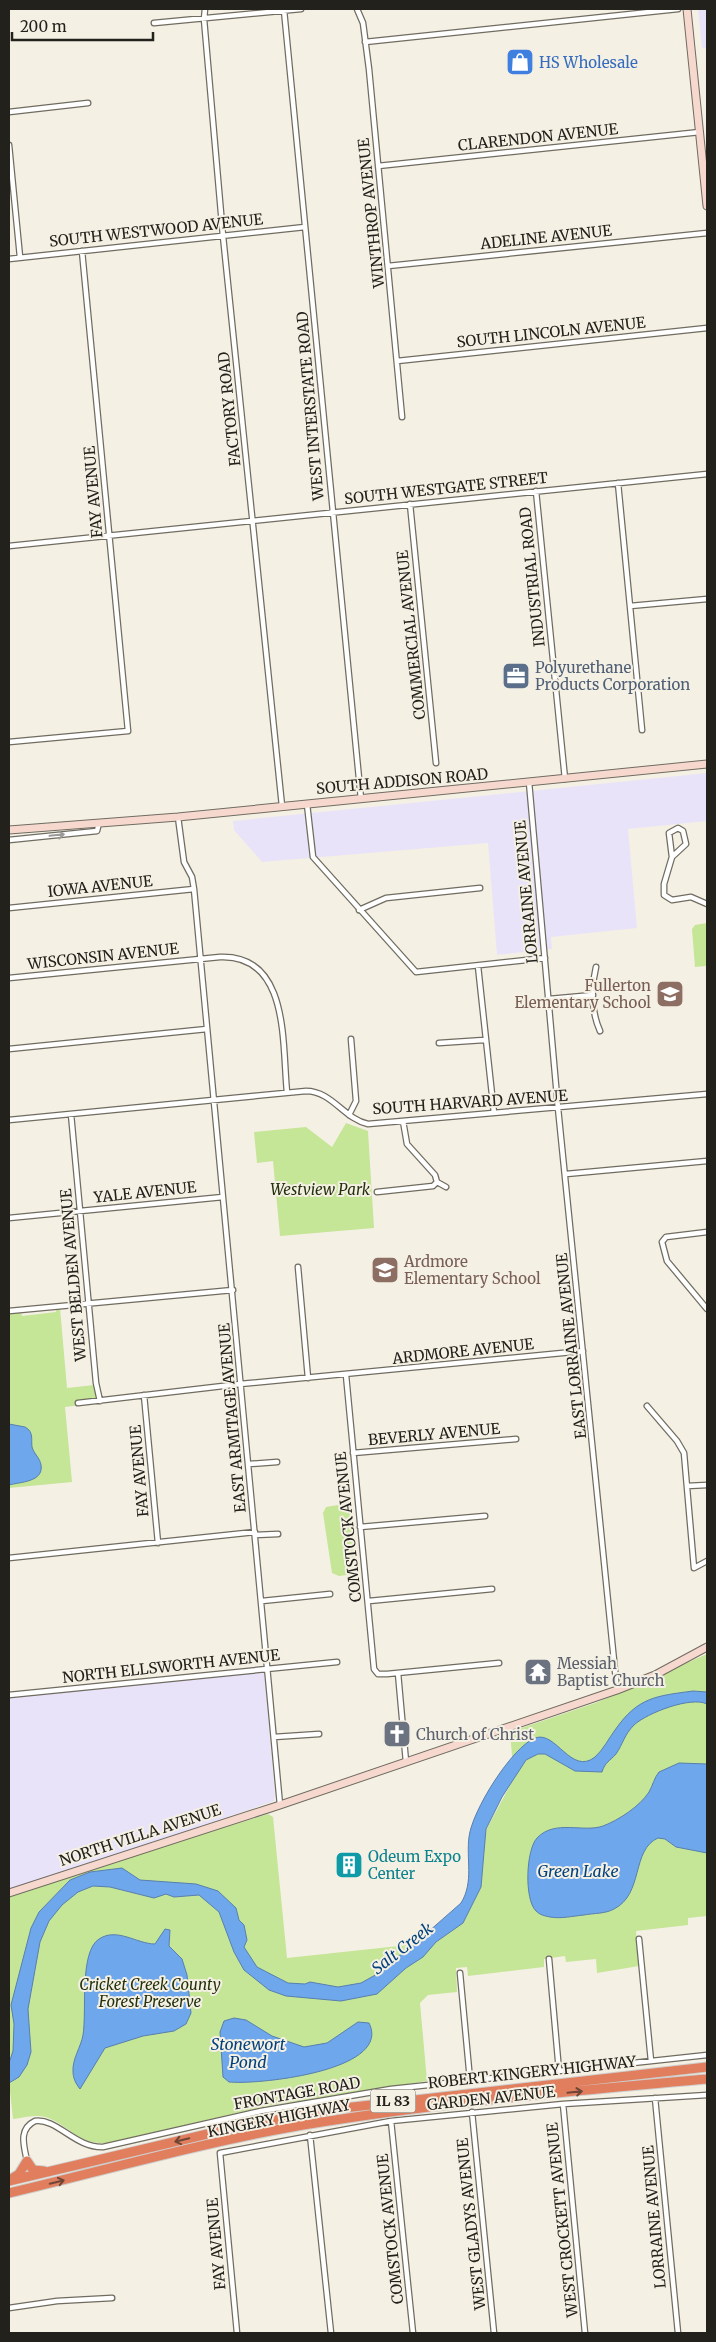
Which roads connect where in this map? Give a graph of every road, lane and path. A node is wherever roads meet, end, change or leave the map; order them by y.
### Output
1 (205, 9) edge
2 (301, 9) edge
3 (357, 9) edge
4 (678, 9) edge
5 (687, 9) edge
6 (284, 10) junction
7 (204, 19) junction
8 (154, 23) dead end
9 (365, 42) junction
10 (88, 103) dead end
11 (9, 112) edge
12 (700, 132) junction
13 (9, 145) edge
14 (378, 166) junction
15 (707, 206) edge
16 (305, 227) junction
17 (707, 233) edge
18 (223, 236) junction
19 (82, 251) junction
20 (20, 257) junction
21 (9, 258) edge
22 (388, 266) junction
23 (707, 328) edge
24 (397, 361) junction
25 (402, 417) dead end
26 (707, 474) edge
27 (618, 483) junction
28 (536, 491) junction
29 (410, 504) junction
30 (333, 512) junction
31 (253, 521) junction
32 (110, 535) junction
33 (9, 546) edge
34 (707, 599) edge
35 (630, 606) junction
36 (642, 730) dead end
37 (9, 742) edge
38 (436, 763) dead end
39 (707, 764) edge
40 (565, 779) junction
41 (529, 782) junction
42 (361, 799) junction
43 (307, 803) junction
44 (282, 806) junction
45 (178, 817) junction
46 (98, 823) junction
47 (9, 830) edge
48 (9, 840) edge
49 (672, 857) junction
50 (480, 888) dead end
51 (194, 889) junction
52 (707, 904) edge
53 (9, 908) edge
54 (359, 910) junction
55 (545, 958) junction
56 (200, 959) junction
57 (478, 966) junction
58 (596, 967) dead end
59 (9, 978) edge
60 (593, 995) junction
61 (550, 999) junction
62 (207, 1029) junction
63 (600, 1031) dead end
64 (350, 1039) dead end
65 (484, 1040) junction
66 (439, 1043) dead end
67 (9, 1050) edge
68 (287, 1092) junction
69 (707, 1094) edge
70 (214, 1099) junction
71 (558, 1108) junction
72 (494, 1112) junction
73 (70, 1114) junction
74 (349, 1116) junction
75 (9, 1120) edge
76 (403, 1121) junction
77 (707, 1161) edge
78 (566, 1174) junction
79 (437, 1182) junction
80 (446, 1186) dead end
81 (377, 1192) dead end
82 (223, 1197) junction
83 (80, 1211) junction
84 (9, 1218) edge
85 (707, 1232) edge
86 (298, 1267) dead end
87 (233, 1290) junction
88 (88, 1303) junction
89 (707, 1309) edge
90 (9, 1312) edge
91 (583, 1351) junction
92 (346, 1375) junction
93 (308, 1378) junction
94 (240, 1384) junction
95 (144, 1395) junction
96 (100, 1400) junction
97 (78, 1403) dead end
98 (647, 1406) dead end
99 (516, 1440) dead end
100 (353, 1453) junction
101 (277, 1462) dead end
102 (249, 1464) junction
103 (707, 1484) edge
104 (687, 1486) junction
105 (485, 1516) dead end
106 (360, 1527) junction
107 (255, 1534) junction
108 (278, 1534) dead end
109 (158, 1544) junction
110 (9, 1558) edge
111 (707, 1561) edge
112 (492, 1589) dead end
113 (330, 1594) dead end
114 (262, 1601) junction
115 (369, 1601) junction
116 (707, 1647) edge
117 (337, 1662) dead end
118 (499, 1663) dead end
119 (268, 1669) junction
120 (398, 1673) junction
121 (617, 1690) junction
122 (9, 1695) edge
123 (319, 1734) dead end
124 (274, 1738) junction
125 (406, 1762) junction
126 (280, 1805) junction
127 (9, 1893) edge
128 (639, 1940) dead end
129 (549, 1959) dead end
130 (460, 1973) dead end
131 (707, 2055) edge
132 (651, 2061) junction
133 (707, 2067) edge
134 (559, 2071) junction
135 (707, 2079) edge
136 (470, 2080) junction
137 (707, 2085) edge
138 (610, 2088) junction
139 (707, 2095) edge
140 (655, 2098) junction
141 (563, 2104) junction
142 (472, 2112) junction
143 (391, 2122) junction
144 (310, 2135) junction
145 (220, 2153) joint
146 (27, 2161) junction
147 (56, 2170) junction
148 (9, 2181) edge
149 (9, 2193) edge
150 (112, 2298) dead end
151 (9, 2308) edge
152 (237, 2333) edge
153 (331, 2333) edge
154 (413, 2333) edge
155 (494, 2333) edge
156 (586, 2333) edge
157 (678, 2333) edge

1 - 7 street, FACTORY ROAD
2 - 6 street
3 - 9 street, WINTHROP AVENUE
4 - 9 street
5 - 12 street
6 - 7 street
6 - 16 street, WEST INTERSTATE ROAD
7 - 8 street
7 - 18 street, FACTORY ROAD
9 - 14 street, WINTHROP AVENUE
10 - 11 street
12 - 14 street, CLARENDON AVENUE
12 - 15 street
13 - 20 street
14 - 22 street, WINTHROP AVENUE
16 - 18 street, SOUTH WESTWOOD AVENUE
16 - 30 street, WEST INTERSTATE ROAD
17 - 22 street, ADELINE AVENUE
18 - 19 street, SOUTH WESTWOOD AVENUE
18 - 31 street, FACTORY ROAD
19 - 20 street, SOUTH WESTWOOD AVENUE
19 - 32 street, FAY AVENUE
20 - 21 street, SOUTH WESTWOOD AVENUE
22 - 24 street, WINTHROP AVENUE
23 - 24 street, SOUTH LINCOLN AVENUE
24 - 25 street, WINTHROP AVENUE
26 - 27 street, SOUTH WESTGATE STREET
27 - 28 street, SOUTH WESTGATE STREET
27 - 35 street
28 - 29 street, SOUTH WESTGATE STREET
28 - 40 street, INDUSTRIAL ROAD
29 - 30 street, SOUTH WESTGATE STREET
29 - 38 street, COMMERCIAL AVENUE
30 - 31 street, SOUTH WESTGATE STREET
30 - 42 street, WEST INTERSTATE ROAD
31 - 32 street, SOUTH WESTGATE STREET
31 - 44 street, FACTORY ROAD
32 - 33 street, SOUTH WESTGATE STREET
32 - 37 street, FAY AVENUE
34 - 35 street
35 - 36 street
39 - 40 street, SOUTH ADDISON ROAD
40 - 41 street, SOUTH ADDISON ROAD
41 - 42 street, SOUTH ADDISON ROAD
41 - 55 street, LORRAINE AVENUE
42 - 43 street, SOUTH ADDISON ROAD
43 - 44 street, SOUTH ADDISON ROAD
43 - 54 street
44 - 45 street, SOUTH ADDISON ROAD
45 - 46 street, SOUTH ADDISON ROAD
45 - 51 street, EAST ARMITAGE AVENUE
46 - 47 street, SOUTH ADDISON ROAD
48 -> 46 street, SOUTH ADDISON ROAD
49 - 49 street
49 - 52 street
50 - 54 street
51 - 53 street, IOWA AVENUE
51 - 56 street, EAST ARMITAGE AVENUE
54 - 57 street
55 - 57 street
55 - 61 street, LORRAINE AVENUE
56 - 59 street, WISCONSIN AVENUE
56 - 62 street, EAST ARMITAGE AVENUE
56 - 68 street, WISCONSIN AVENUE
57 - 65 street
58 - 60 street
60 - 61 street
60 - 63 street
61 - 71 street, EAST LORRAINE AVENUE
62 - 67 street
62 - 70 street, EAST ARMITAGE AVENUE
64 - 74 street
65 - 66 street
65 - 72 street
68 - 70 street, SOUTH HARVARD AVENUE
68 - 74 street, SOUTH HARVARD AVENUE
69 - 71 street, SOUTH HARVARD AVENUE
70 - 73 street, SOUTH HARVARD AVENUE
70 - 82 street, EAST ARMITAGE AVENUE
71 - 72 street, SOUTH HARVARD AVENUE
71 - 78 street, EAST LORRAINE AVENUE
72 - 76 street, SOUTH HARVARD AVENUE
73 - 75 street, SOUTH HARVARD AVENUE
73 - 83 street, WEST BELDEN AVENUE
74 - 76 street, SOUTH HARVARD AVENUE
76 - 79 street
77 - 78 street
78 - 91 street, EAST LORRAINE AVENUE
79 - 80 street
79 - 81 street
82 - 83 street, YALE AVENUE
82 - 87 street, EAST ARMITAGE AVENUE
83 - 84 street, YALE AVENUE
83 - 88 street, WEST BELDEN AVENUE
85 - 89 street
86 - 93 street
87 - 88 street
87 - 94 street, EAST ARMITAGE AVENUE
88 - 90 street
88 - 96 street, WEST BELDEN AVENUE
91 - 92 street, ARDMORE AVENUE
91 - 121 street, EAST LORRAINE AVENUE
92 - 93 street, ARDMORE AVENUE
92 - 100 street, COMSTOCK AVENUE
93 - 94 street, ARDMORE AVENUE
94 - 95 street
94 - 102 street, EAST ARMITAGE AVENUE
95 - 96 street
95 - 109 street, FAY AVENUE
96 - 97 street
98 - 104 street
99 - 100 street, BEVERLY AVENUE
100 - 106 street, COMSTOCK AVENUE
101 - 102 street
102 - 107 street, EAST ARMITAGE AVENUE
103 - 104 street
104 - 111 street
105 - 106 street
106 - 115 street, COMSTOCK AVENUE
107 - 108 street
107 - 109 street
107 - 114 street, EAST ARMITAGE AVENUE
109 - 110 street
112 - 115 street
113 - 114 street
114 - 119 street, EAST ARMITAGE AVENUE
115 - 120 street, COMSTOCK AVENUE
116 - 121 street, NORTH VILLA AVENUE
117 - 119 street, NORTH ELLSWORTH AVENUE
118 - 120 street
119 - 122 street, NORTH ELLSWORTH AVENUE
119 - 124 street, EAST ARMITAGE AVENUE
120 - 125 street
121 - 125 street, NORTH VILLA AVENUE
123 - 124 street
124 - 126 street, EAST ARMITAGE AVENUE
125 - 126 street, NORTH VILLA AVENUE
126 - 127 street, NORTH VILLA AVENUE
128 - 132 street
129 - 134 street
130 - 136 street
131 - 132 street, FRONTAGE ROAD
132 - 134 street, FRONTAGE ROAD
133 -> 147 highway, ROBERT KINGERY HIGHWAY / IL 83
134 - 136 street, FRONTAGE ROAD
135 - 138 highway, KINGERY HIGHWAY / IL 83
136 - 146 street, FRONTAGE ROAD
137 - 138 highway
149 -> 138 highway, KINGERY HIGHWAY / IL 83
139 - 140 street, GARDEN AVENUE
140 - 141 street, GARDEN AVENUE
140 - 157 street, LORRAINE AVENUE
141 - 142 street, GARDEN AVENUE
141 - 156 street, WEST CROCKETT AVENUE
142 - 143 street, GARDEN AVENUE
142 - 155 street, WEST GLADYS AVENUE
143 - 144 street, GARDEN AVENUE
143 - 154 street, COMSTOCK AVENUE
144 - 145 street, GARDEN AVENUE
144 - 153 street
145 - 152 street, FAY AVENUE
146 - 147 highway
146 - 148 highway
147 - 148 highway, ROBERT KINGERY HIGHWAY / IL 83
150 - 151 street

